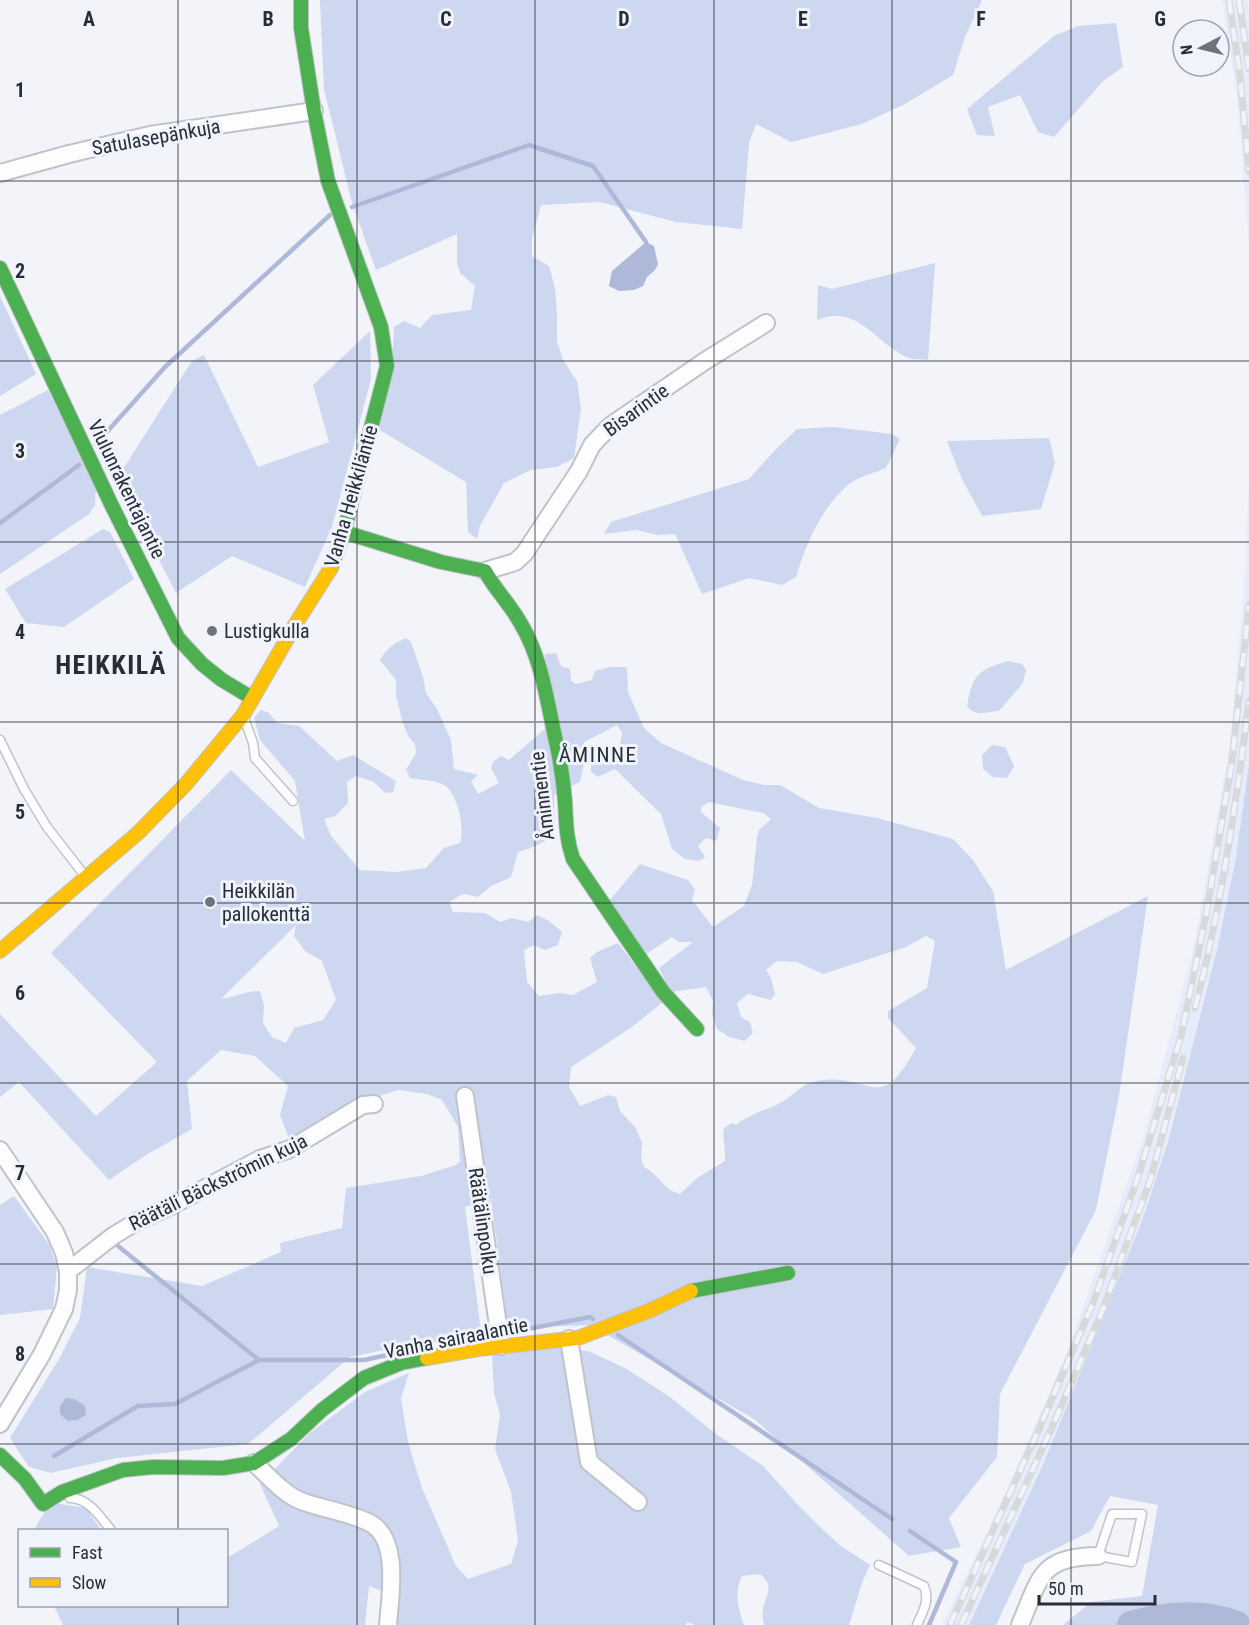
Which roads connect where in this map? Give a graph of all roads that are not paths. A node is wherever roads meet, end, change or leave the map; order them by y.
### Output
1 (302, 0) edge
2 (314, 111) junction
3 (0, 173) edge
4 (0, 268) edge
5 (766, 323) dead end
6 (344, 532) junction
7 (485, 571) junction
8 (252, 698) junction
9 (243, 715) junction
10 (0, 740) edge
11 (293, 801) dead end
12 (87, 879) junction
13 (0, 951) edge
14 (697, 1029) dead end
15 (465, 1096) dead end
16 (374, 1104) dead end
17 (0, 1150) edge
18 (68, 1271) junction
19 (788, 1273) dead end
20 (569, 1339) junction
21 (501, 1346) junction
22 (0, 1424) edge
23 (0, 1455) edge
24 (254, 1463) junction
25 (638, 1502) dead end
26 (43, 1504) junction
27 (110, 1529) edge
28 (1098, 1556) junction
29 (879, 1565) dead end
30 (388, 1625) edge
31 (917, 1625) edge
32 (1020, 1625) edge

1 - 2 street, Vanha Heikkiläntie
2 - 3 street, Satulasepänkuja
2 - 6 street, Vanha Heikkiläntie
4 - 8 street, Viulunrakentajantie
5 - 7 street, Bisarintie
6 - 7 street
6 - 8 street, Vanha Heikkiläntie
7 - 14 street, Åminnentie
8 - 9 street, Vanha Heikkiläntie
9 - 11 lane
9 - 12 street, Vanha Heikkiläntie
10 - 12 lane
12 - 13 street, Vanha Heikkiläntie
15 - 21 street, Räätälinpolku
16 - 18 street, Räätäli Bäckströmin kuja
17 - 18 street
18 - 22 street
19 - 20 street, Vanha sairaalantie
20 - 21 street, Vanha sairaalantie
20 - 25 street
21 - 24 street, Vanha sairaalantie
23 - 26 street
24 - 26 street, Vanha sairaalantie
24 - 30 street
26 - 27 lane
28 - 28 lane
28 - 32 street
29 - 31 lane

